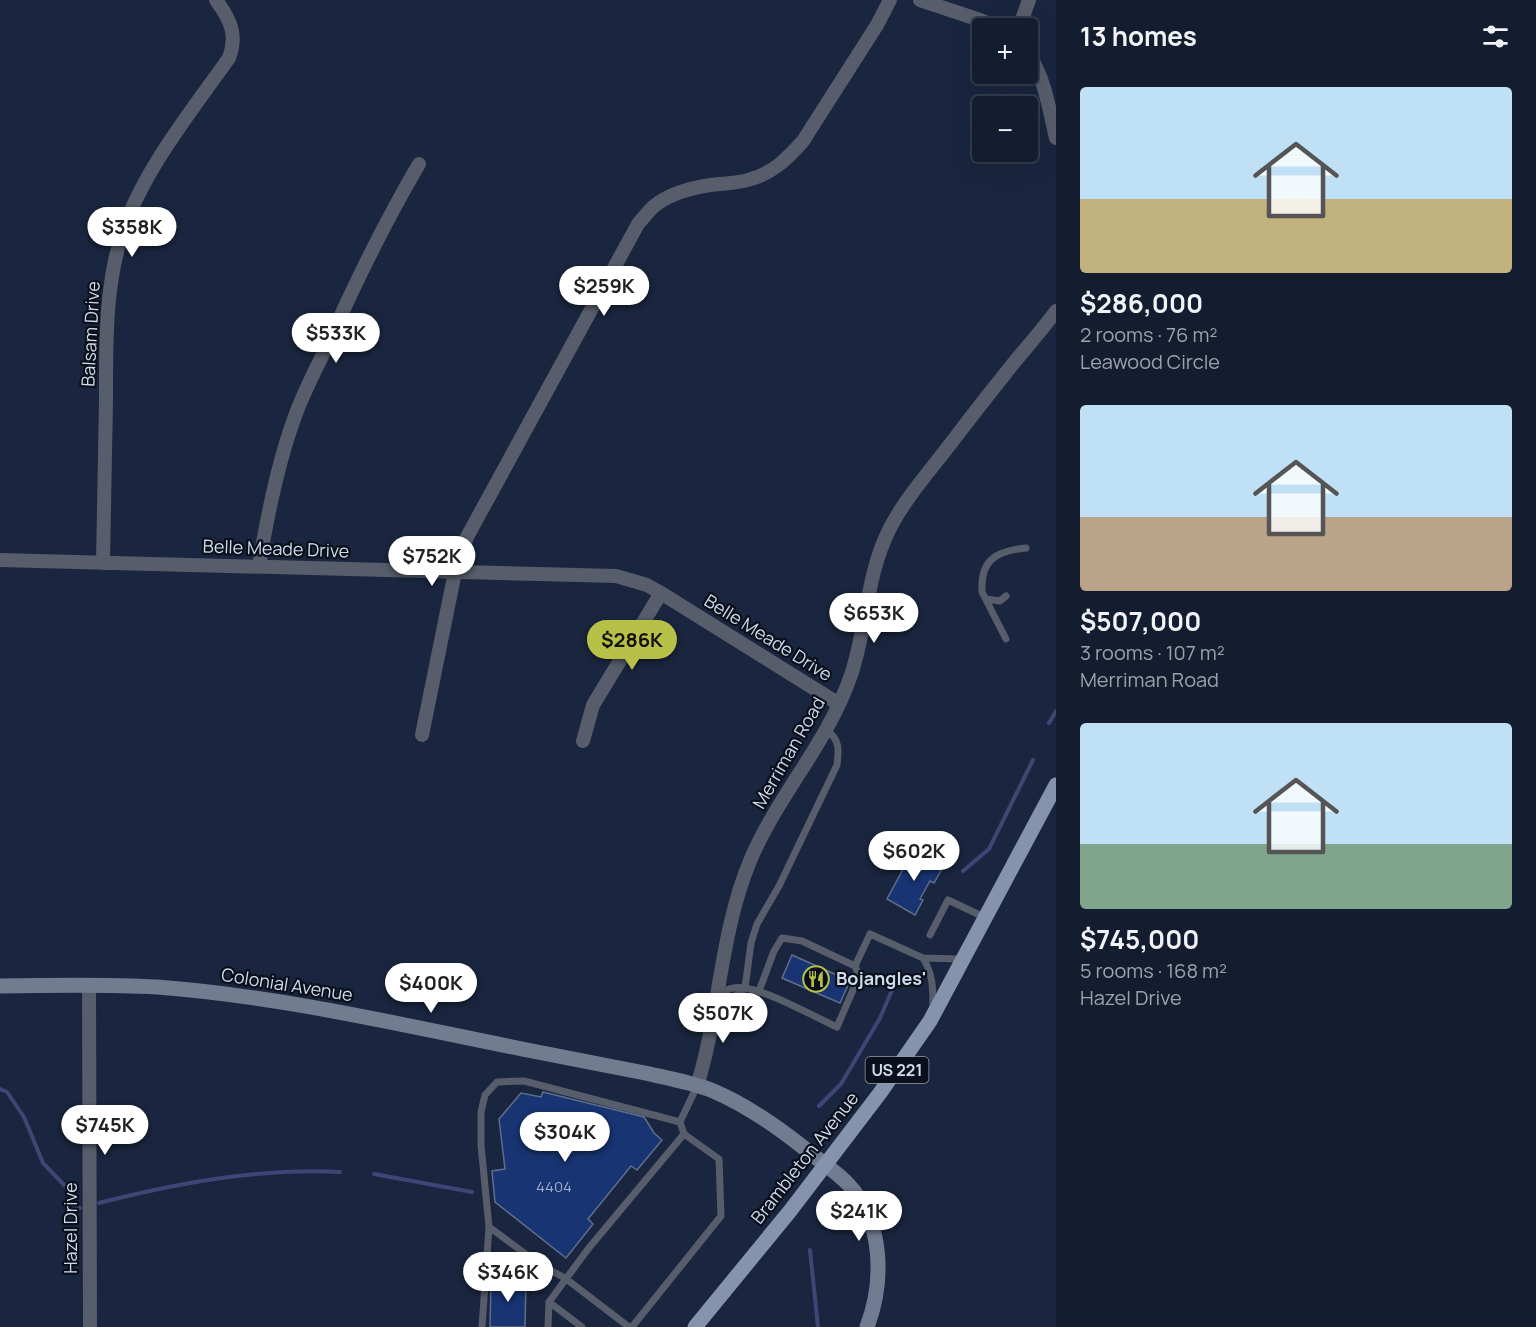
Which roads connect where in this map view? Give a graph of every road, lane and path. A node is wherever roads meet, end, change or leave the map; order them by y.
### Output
1 (216, 0) edge
2 (890, 0) edge
3 (920, 0) edge
4 (1029, 0) edge
5 (974, 18) edge
6 (1022, 18) edge
7 (1038, 71) edge
8 (1056, 138) edge
9 (419, 164) dead end
10 (1056, 311) edge
11 (1026, 548) dead end
12 (0, 560) edge
13 (103, 562) junction
14 (259, 566) junction
15 (455, 572) junction
16 (661, 593) junction
17 (1006, 596) dead end
18 (986, 599) junction
19 (1006, 639) dead end
20 (839, 704) junction
21 (826, 730) junction
22 (422, 735) dead end
23 (583, 741) dead end
24 (1056, 785) edge
25 (984, 917) junction
26 (930, 935) dead end
27 (922, 958) junction
28 (961, 959) junction
29 (855, 966) junction
30 (89, 985) junction
31 (0, 986) edge
32 (745, 988) junction
33 (759, 991) junction
34 (717, 994) junction
35 (714, 1015) junction
36 (933, 1015) junction
37 (697, 1086) junction
38 (680, 1122) junction
39 (684, 1134) junction
40 (825, 1165) junction
41 (489, 1227) junction
42 (542, 1266) junction
43 (486, 1272) junction
44 (565, 1278) junction
45 (549, 1302) junction
46 (90, 1327) edge
47 (482, 1327) edge
48 (548, 1327) edge
49 (582, 1327) edge
50 (631, 1327) edge
51 (696, 1327) edge
52 (867, 1327) edge

1 - 13 street, Balsam Drive
2 - 15 street
3 - 5 street
4 - 6 street
7 - 8 street
9 - 14 street
10 - 20 street, Merriman Road
11 - 18 lane
12 - 13 street, Belle Meade Drive
13 - 14 street, Belle Meade Drive
14 - 15 street, Belle Meade Drive
15 - 16 street, Belle Meade Drive
15 - 22 street
16 - 20 street, Belle Meade Drive
16 - 23 street
17 - 18 lane
18 - 19 lane
20 - 21 street, Merriman Road
21 - 32 lane
21 - 34 street, Merriman Road
24 - 25 main road, Brambleton Avenue / US 221
25 - 26 lane
25 - 28 main road, Brambleton Avenue / US 221
27 - 28 lane
27 - 29 lane
27 - 36 lane
28 - 36 main road, Brambleton Avenue / US 221
29 - 33 lane
29 - 33 lane
30 - 31 main road, Colonial Avenue
30 - 37 main road, Colonial Avenue
30 - 46 street, Hazel Drive
32 - 33 lane
32 - 34 lane
32 - 35 lane
34 - 35 street, Merriman Road
35 - 37 street, Merriman Road
36 - 40 main road, Brambleton Avenue / US 221
37 - 38 lane
37 - 40 main road, Colonial Avenue
38 - 39 lane
38 - 41 lane
39 - 44 lane
39 - 50 lane
40 - 51 main road, Brambleton Avenue / US 221
40 - 52 main road, Colonial Avenue
41 - 42 lane
41 - 43 lane
42 - 43 lane
42 - 44 lane
43 - 47 lane
44 - 45 lane
44 - 50 lane
45 - 48 lane
45 - 49 lane

